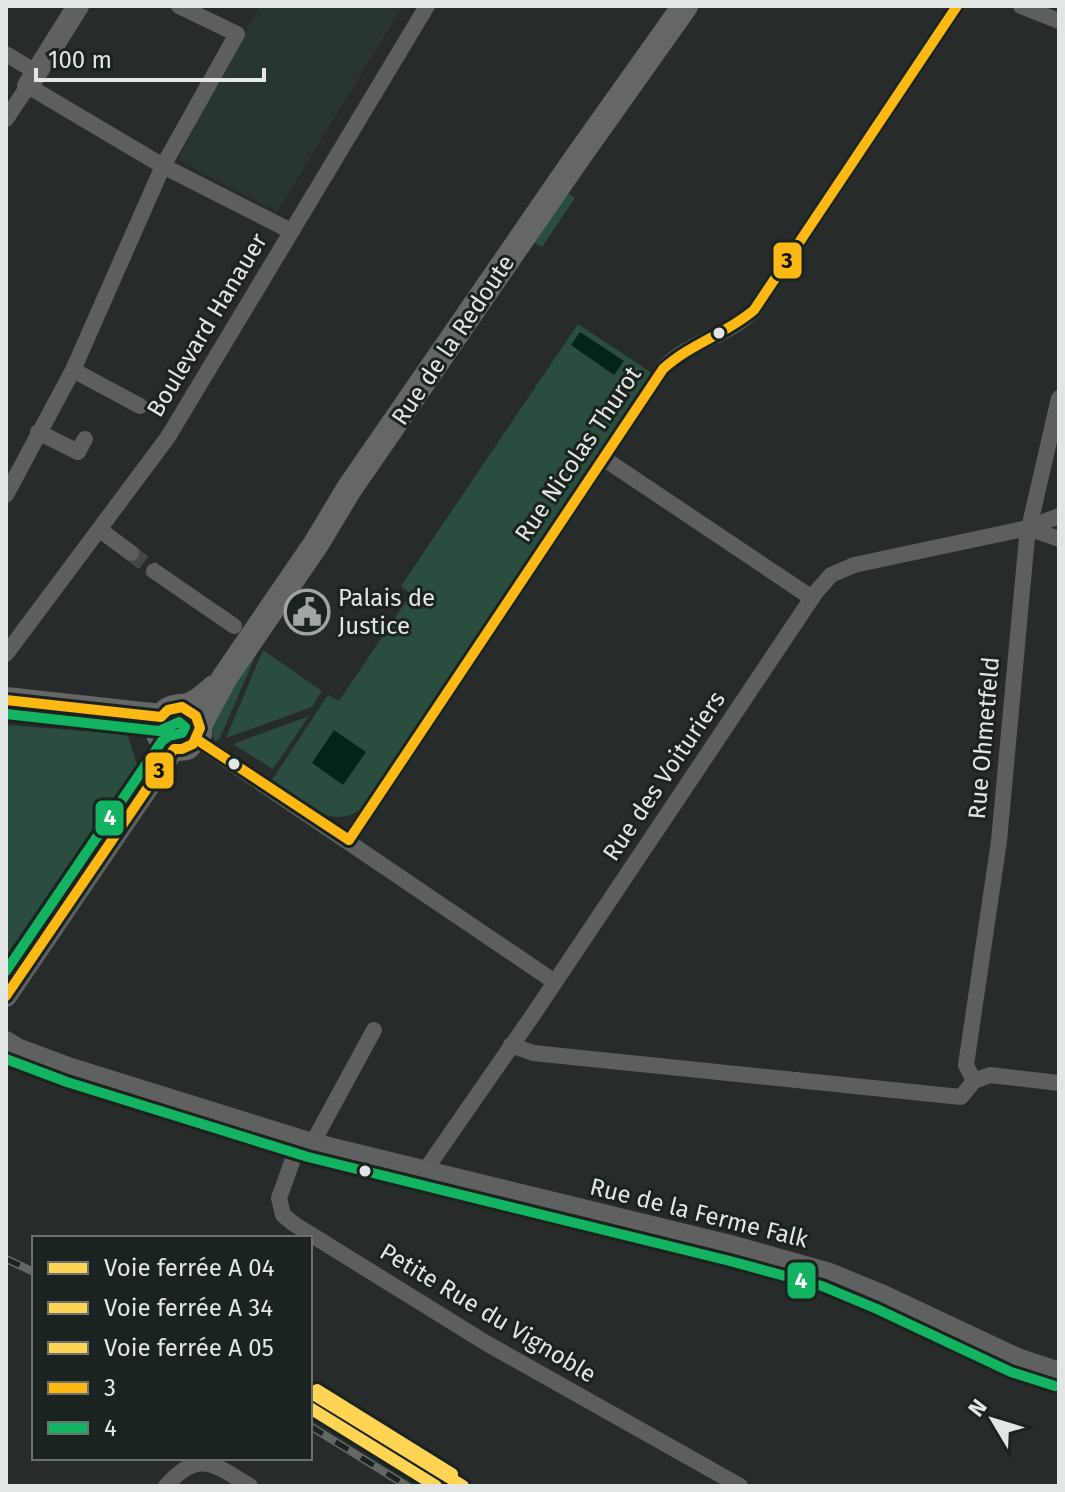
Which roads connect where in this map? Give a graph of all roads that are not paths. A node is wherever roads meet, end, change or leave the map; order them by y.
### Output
1 (78, 6) edge
2 (179, 6) edge
3 (427, 6) edge
4 (685, 6) edge
5 (957, 6) edge
6 (1021, 6) edge
7 (1059, 21) edge
8 (22, 69) edge
9 (6, 119) edge
10 (163, 166) junction
11 (291, 231) junction
12 (73, 370) junction
13 (1059, 398) edge
14 (140, 406) dead end
15 (38, 432) junction
16 (85, 439) dead end
17 (603, 458) junction
18 (6, 495) edge
19 (1059, 516) edge
20 (1028, 528) junction
21 (100, 530) junction
22 (1059, 539) edge
23 (131, 553) tunnel mouth
24 (154, 571) tunnel mouth
25 (812, 598) junction
26 (234, 626) dead end
27 (6, 654) edge
28 (6, 700) edge
29 (183, 727) junction
30 (349, 840) junction
31 (555, 982) junction
32 (6, 996) edge
33 (374, 1030) dead end
34 (6, 1042) edge
35 (511, 1045) junction
36 (974, 1081) junction
37 (1059, 1083) edge
38 (306, 1142) junction
39 (424, 1172) junction
40 (1059, 1373) edge
41 (166, 1486) edge
42 (250, 1486) edge
43 (740, 1486) edge

1 - 8 street
2 - 10 street
3 - 11 street, Boulevard Hanauer
4 - 29 main road, Rue de la Redoute
5 - 17 street, Rue Nicolas Thurot
6 - 7 street
8 - 9 street
8 - 10 street
10 - 11 street
10 - 12 street
11 - 21 street, Boulevard Hanauer
12 - 14 street
12 - 15 street
13 - 20 street, Rue Ohmetfeld
15 - 16 street
15 - 18 street
17 - 25 street
17 - 30 street, Rue Nicolas Thurot
19 - 20 street, Rue des Voituriers
20 - 22 street
20 - 25 street, Rue des Voituriers
20 - 36 street, Rue Ohmetfeld
21 - 23 street
21 - 27 street, Boulevard Hanauer
24 - 26 street
25 - 31 street, Rue des Voituriers
28 - 29 main road
29 - 30 street
29 - 32 street, Rue de la Redoute
30 - 31 street
31 - 35 street, Rue des Voituriers
33 - 38 street
34 - 38 street, Rue de la Ferme Falk
35 - 36 street
35 - 39 street, Rue des Voituriers
36 - 37 street
38 - 39 street, Rue de la Ferme Falk
38 - 43 street, Petite Rue du Vignoble
39 - 40 street, Rue de la Ferme Falk
41 - 42 street

